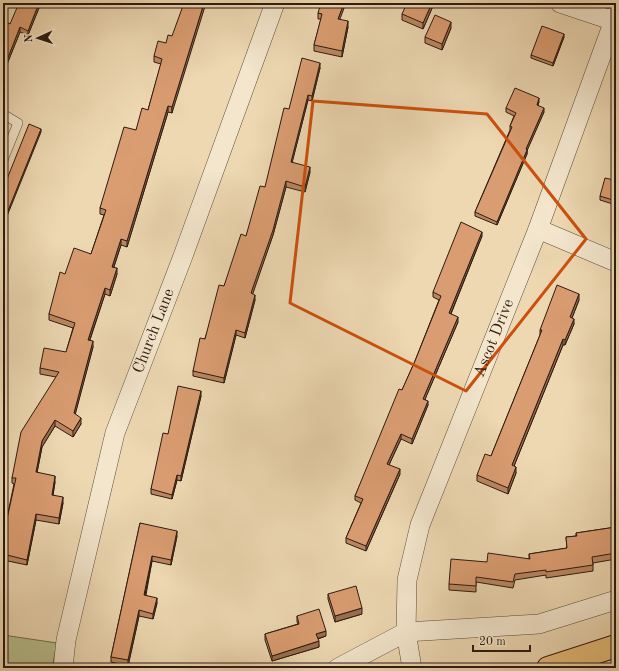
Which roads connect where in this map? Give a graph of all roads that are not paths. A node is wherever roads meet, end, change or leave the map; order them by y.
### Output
1 (275, 3) edge
2 (560, 3) edge
3 (615, 18) edge
4 (3, 114) edge
5 (3, 160) edge
6 (538, 229) junction
7 (616, 262) edge
8 (616, 600) edge
9 (406, 632) junction
10 (616, 646) edge
11 (63, 668) edge
12 (338, 668) edge
13 (412, 668) edge
14 (548, 668) edge

1 - 11 street, Church Lane
2 - 3 street
3 - 6 street, Ascot Drive
4 - 5 lane
6 - 7 street
6 - 9 street, Ascot Drive
8 - 9 street
9 - 12 street
9 - 13 street, Ascot Drive
10 - 14 main road

